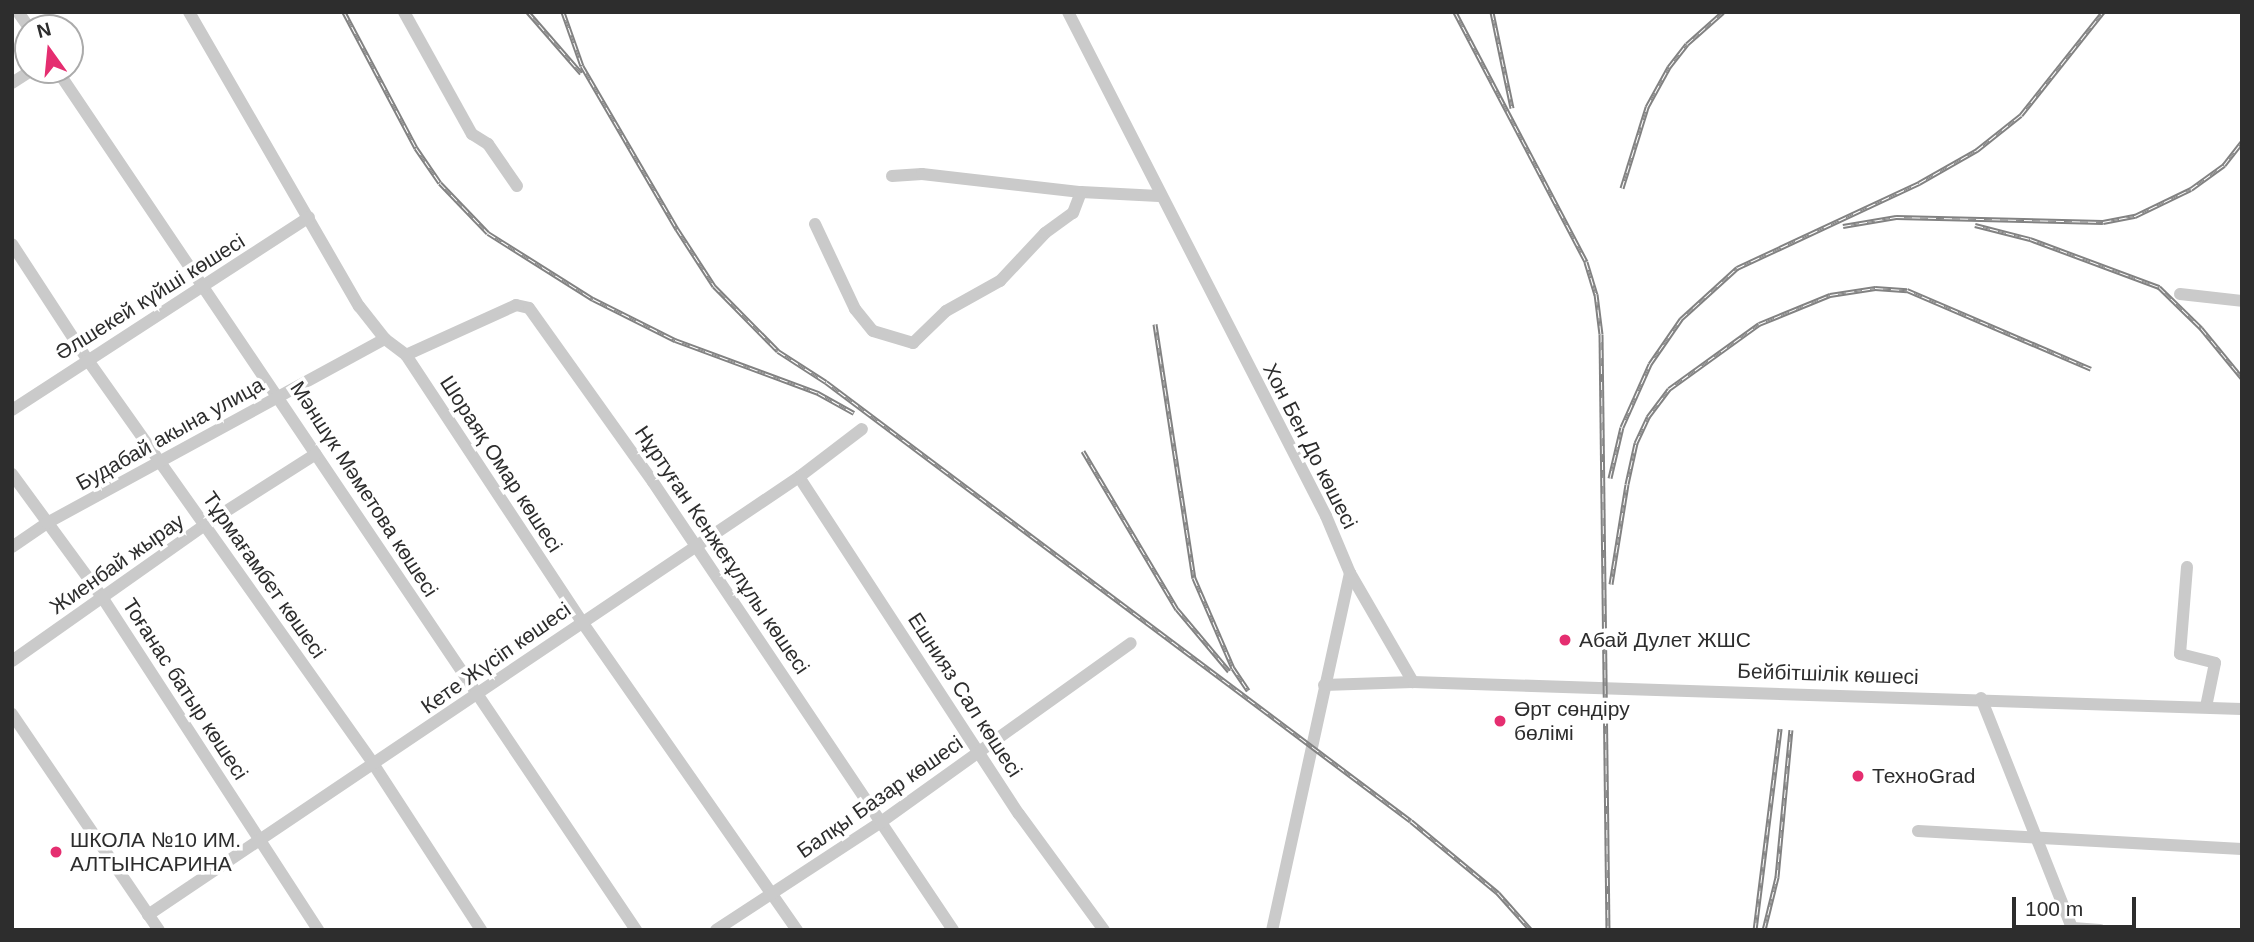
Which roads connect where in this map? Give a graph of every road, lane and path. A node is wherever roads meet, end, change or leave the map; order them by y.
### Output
1 (189, 12) edge
2 (404, 12) edge
3 (1068, 12) edge
4 (67, 84) edge
5 (892, 176) dead end
6 (517, 186) dead end
7 (1081, 192) junction
8 (1159, 195) junction
9 (309, 217) junction
10 (814, 224) dead end
11 (12, 244) edge
12 (205, 287) junction
13 (2180, 294) dead end
14 (2242, 301) edge
15 (385, 339) junction
16 (406, 355) junction
17 (87, 359) junction
18 (279, 396) junction
19 (12, 410) edge
20 (862, 429) dead end
21 (316, 454) junction
22 (159, 463) junction
23 (12, 474) edge
24 (799, 477) junction
25 (47, 523) junction
26 (206, 524) junction
27 (12, 547) edge
28 (697, 547) junction
29 (2188, 567) dead end
30 (1350, 573) junction
31 (102, 597) junction
32 (582, 622) junction
33 (1131, 643) dead end
34 (12, 662) edge
35 (1413, 682) junction
36 (1324, 685) junction
37 (478, 695) junction
38 (1981, 698) junction
39 (2206, 707) junction
40 (2242, 709) edge
41 (12, 714) edge
42 (979, 752) junction
43 (374, 765) junction
44 (881, 822) junction
45 (1918, 831) dead end
46 (2037, 837) junction
47 (258, 841) junction
48 (2242, 849) edge
49 (773, 893) junction
50 (148, 915) junction
51 (2073, 929) edge
52 (159, 930) edge
53 (318, 930) edge
54 (481, 930) edge
55 (636, 930) edge
56 (716, 930) edge
57 (797, 930) edge
58 (953, 930) edge
59 (1104, 930) edge
60 (1272, 930) edge
61 (2100, 930) edge

1 - 9 street, Шораяқ Омар көшесі
2 - 6 street
3 - 8 street, Хон Бен До көшесі
4 - 12 street, Мәншүк Мәметова көшесі
5 - 7 street
7 - 8 street
7 - 10 street
8 - 30 street, Хон Бен До көшесі
9 - 12 street, Әлшекей күйші көшесі
9 - 15 street, Шораяқ Омар көшесі
11 - 17 street, Тұрмағамбет көшесі
12 - 17 street, Әлшекей күйші көшесі
12 - 18 street, Мәншүк Мәметова көшесі
13 - 14 street
15 - 16 street, Шораяқ Омар көшесі
15 - 18 street, Будабай акына улица
16 - 28 street, Нұртуған Кенжеғұлұлы көшесі
16 - 32 street, Шораяқ Омар көшесі
17 - 19 street, Әлшекей күйші көшесі
17 - 22 street, Тұрмағамбет көшесі
18 - 21 street, Мәншүк Мәметова көшесі
18 - 22 street, Будабай акына улица
20 - 24 street, Кете Жүсіп көшесі
21 - 26 street, Жиенбай жырау
21 - 37 street, Мәншүк Мәметова көшесі
22 - 25 street, Будабай акына улица
22 - 26 street, Тұрмағамбет көшесі
23 - 25 street, Тоғанас батыр көшесі
24 - 28 street, Кете Жүсіп көшесі
24 - 42 street, Ешнияз Сал көшесі
25 - 27 street, Будабай акына улица
25 - 31 street, Тоғанас батыр көшесі
26 - 31 street, Жиенбай жырау
26 - 43 street, Тұрмағамбет көшесі
28 - 32 street, Кете Жүсіп көшесі
28 - 44 street, Нұртуған Кенжеғұлұлы көшесі
29 - 39 street
30 - 35 street, Хон Бен До көшесі
30 - 36 street
31 - 34 street, Жиенбай жырау
31 - 47 street, Тоғанас батыр көшесі
32 - 37 street, Кете Жүсіп көшесі
32 - 49 street, Шораяқ Омар көшесі
33 - 42 street, Балқы Базар көшесі
35 - 36 street, Бейбітшілік көшесі
35 - 38 street, Бейбітшілік көшесі
36 - 60 street
37 - 43 street, Кете Жүсіп көшесі
37 - 55 street, Мәншүк Мәметова көшесі
38 - 39 street, Бейбітшілік көшесі
38 - 46 street
39 - 40 street, Бейбітшілік көшесі
41 - 50 street
42 - 44 street, Балқы Базар көшесі
42 - 59 street, Ешнияз Сал көшесі
43 - 47 street, Кете Жүсіп көшесі
43 - 54 street, Тұрмағамбет көшесі
44 - 49 street, Балқы Базар көшесі
44 - 58 street, Нұртуған Кенжеғұлұлы көшесі
45 - 46 street
46 - 48 street
46 - 51 street
47 - 50 street, Кете Жүсіп көшесі
47 - 53 street, Тоғанас батыр көшесі
49 - 56 street, Балқы Базар көшесі
49 - 57 street, Шораяқ Омар көшесі
50 - 52 street
51 - 61 street

